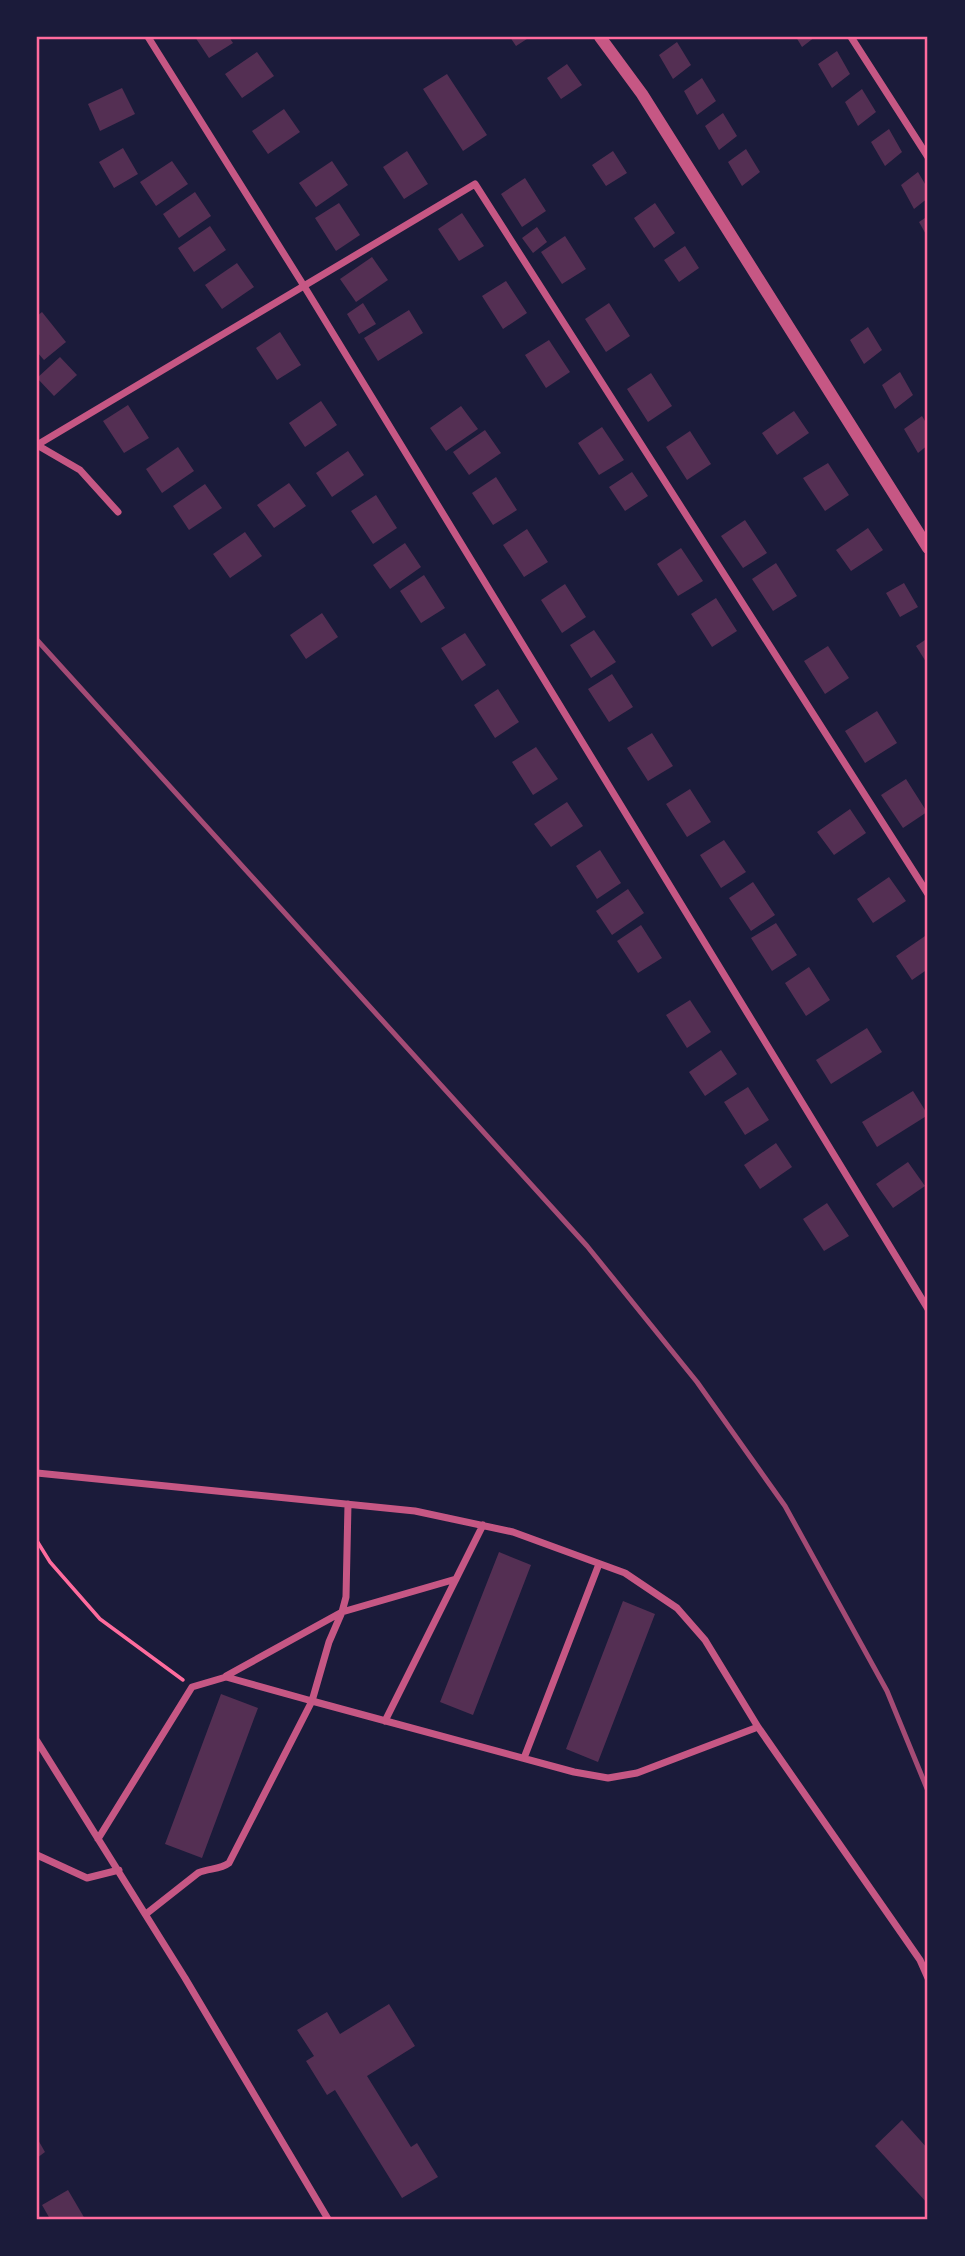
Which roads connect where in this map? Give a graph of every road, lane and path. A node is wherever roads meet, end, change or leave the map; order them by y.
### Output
1 (148, 37) edge
2 (600, 37) edge
3 (851, 37) edge
4 (928, 157) edge
5 (304, 286) junction
6 (37, 445) edge
7 (118, 512) dead end
8 (928, 548) edge
9 (928, 894) edge
10 (925, 1296) edge
11 (928, 1309) edge
12 (37, 1473) edge
13 (348, 1504) junction
14 (483, 1525) junction
15 (37, 1541) edge
16 (598, 1564) junction
17 (456, 1579) junction
18 (342, 1612) junction
19 (226, 1677) junction
20 (192, 1687) junction
21 (312, 1701) junction
22 (386, 1721) junction
23 (758, 1727) junction
24 (37, 1741) edge
25 (524, 1758) junction
26 (98, 1839) junction
27 (37, 1854) edge
28 (119, 1870) junction
29 (146, 1914) junction
30 (928, 1978) edge
31 (328, 2219) edge

1 - 5 street
2 - 8 street
3 - 4 street
5 - 6 street
5 - 9 street
5 - 10 street
6 - 7 street
10 - 11 street
12 - 13 street
13 - 14 street
13 - 18 street
14 - 16 street
14 - 17 street
15 - 20 path
16 - 23 street
16 - 25 street
17 - 18 street
17 - 22 street
18 - 19 street
18 - 21 street
19 - 20 street
19 - 21 street
20 - 26 street
21 - 22 street
21 - 29 street
22 - 25 street
23 - 25 street
23 - 30 street
24 - 26 street
26 - 28 street
27 - 28 street
28 - 29 street
29 - 31 street

